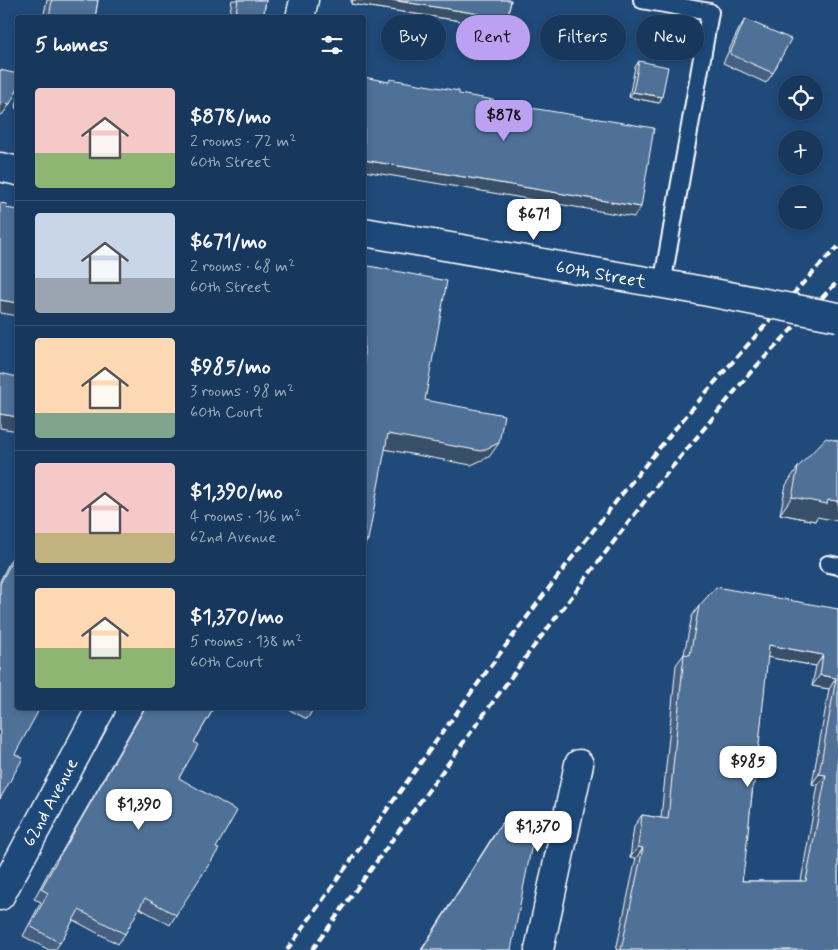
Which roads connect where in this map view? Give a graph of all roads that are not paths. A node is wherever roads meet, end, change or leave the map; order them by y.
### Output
1 (304, 0) edge
2 (642, 0) edge
3 (706, 6) edge
4 (301, 15) edge
5 (0, 167) edge
6 (15, 170) edge
7 (366, 232) edge
8 (662, 285) junction
9 (838, 317) edge
10 (100, 710) edge
11 (579, 764) dead end
12 (0, 896) edge
13 (539, 950) edge

1 - 4 street
2 - 3 lane
3 - 8 lane
5 - 6 street
7 - 8 street, 60th Street
8 - 9 street, 60th Street, bridge
10 - 12 street, 62nd Avenue
11 - 13 street

